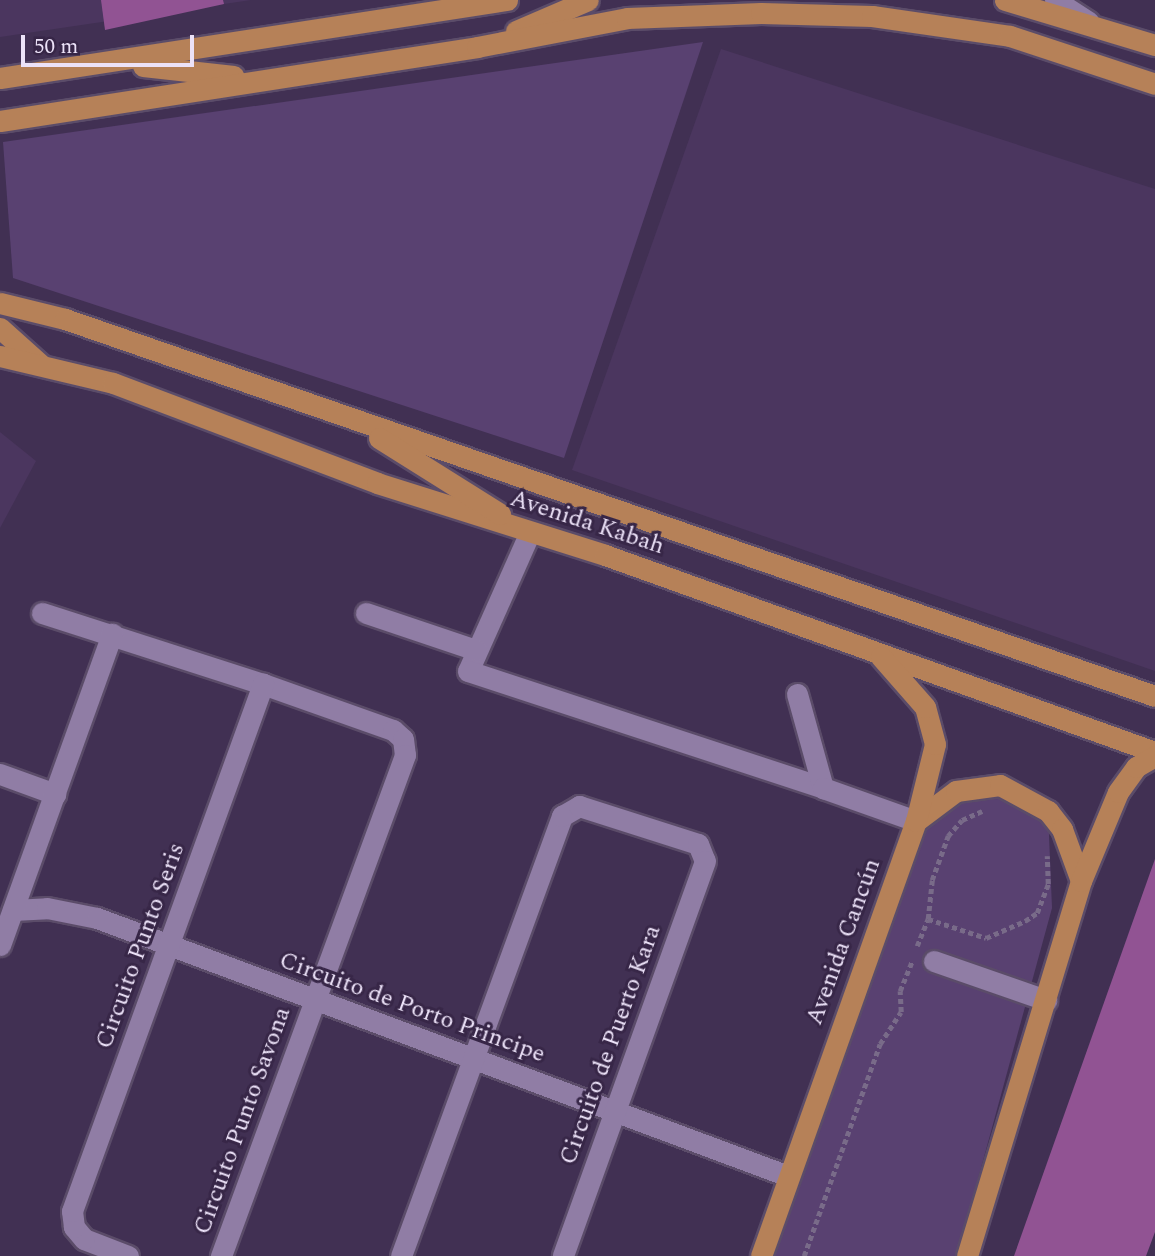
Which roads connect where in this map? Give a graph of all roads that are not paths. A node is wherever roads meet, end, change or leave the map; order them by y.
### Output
1 (507, 0) edge
2 (588, 0) edge
3 (1005, 0) edge
4 (1055, 0) edge
5 (1089, 22) junction
6 (1155, 45) edge
7 (477, 47) junction
8 (117, 63) junction
9 (0, 78) edge
10 (273, 80) junction
11 (1155, 84) edge
12 (0, 121) edge
13 (0, 303) edge
14 (0, 328) edge
15 (0, 356) edge
16 (44, 367) junction
17 (348, 419) junction
18 (530, 532) junction
19 (366, 612) dead end
20 (42, 613) dead end
21 (112, 635) junction
22 (476, 650) junction
23 (880, 655) junction
24 (263, 684) junction
25 (797, 694) dead end
26 (1155, 696) edge
27 (1155, 754) edge
28 (0, 774) edge
29 (823, 788) junction
30 (55, 794) junction
31 (916, 821) junction
32 (1080, 881) junction
33 (13, 910) junction
34 (0, 943) edge
35 (168, 947) junction
36 (934, 961) dead end
37 (316, 999) junction
38 (1046, 1000) junction
39 (473, 1057) junction
40 (615, 1114) junction
41 (788, 1176) junction
42 (128, 1256) edge
43 (221, 1256) edge
44 (401, 1256) edge
45 (563, 1256) edge
46 (761, 1256) edge
47 (967, 1256) edge

1 - 8 main road
2 - 7 main road
3 - 5 main road
4 - 5 street
5 - 6 main road
7 - 10 main road
7 - 11 main road
8 - 9 main road
8 - 10 main road
10 - 12 main road
13 - 17 main road, Avenida Kabah
14 - 16 main road
15 - 16 main road, Avenida Kabah
16 - 18 main road, Avenida Kabah
17 - 18 main road
17 - 26 main road, Avenida Kabah
18 - 22 street
18 - 23 main road, Avenida Kabah
19 - 22 street
20 - 21 street
21 - 24 street
21 - 30 street
22 - 29 street
23 - 27 main road, Avenida Kabah
23 - 31 main road, Avenida Cancún
24 - 35 street, Circuito Punto Seris
24 - 37 street, Circuito Punto Savona
25 - 29 street
27 - 32 main road
28 - 30 street
29 - 31 street
30 - 33 street
31 - 32 main road
31 - 41 main road, Avenida Cancún
32 - 38 main road
33 - 34 street
33 - 35 street, Circuito de Porto Principe
35 - 37 street, Circuito de Porto Principe
35 - 42 street, Circuito Punto Seris
36 - 38 street
37 - 39 street, Circuito de Porto Principe
37 - 43 street, Circuito Punto Savona
38 - 47 main road
39 - 40 street, Circuito de Porto Principe
39 - 40 street, Circuito de Puerto Kara
39 - 44 street
40 - 41 street, Circuito de Porto Principe
40 - 45 street, Circuito de Puerto Kara
41 - 46 main road, Avenida Cancún

